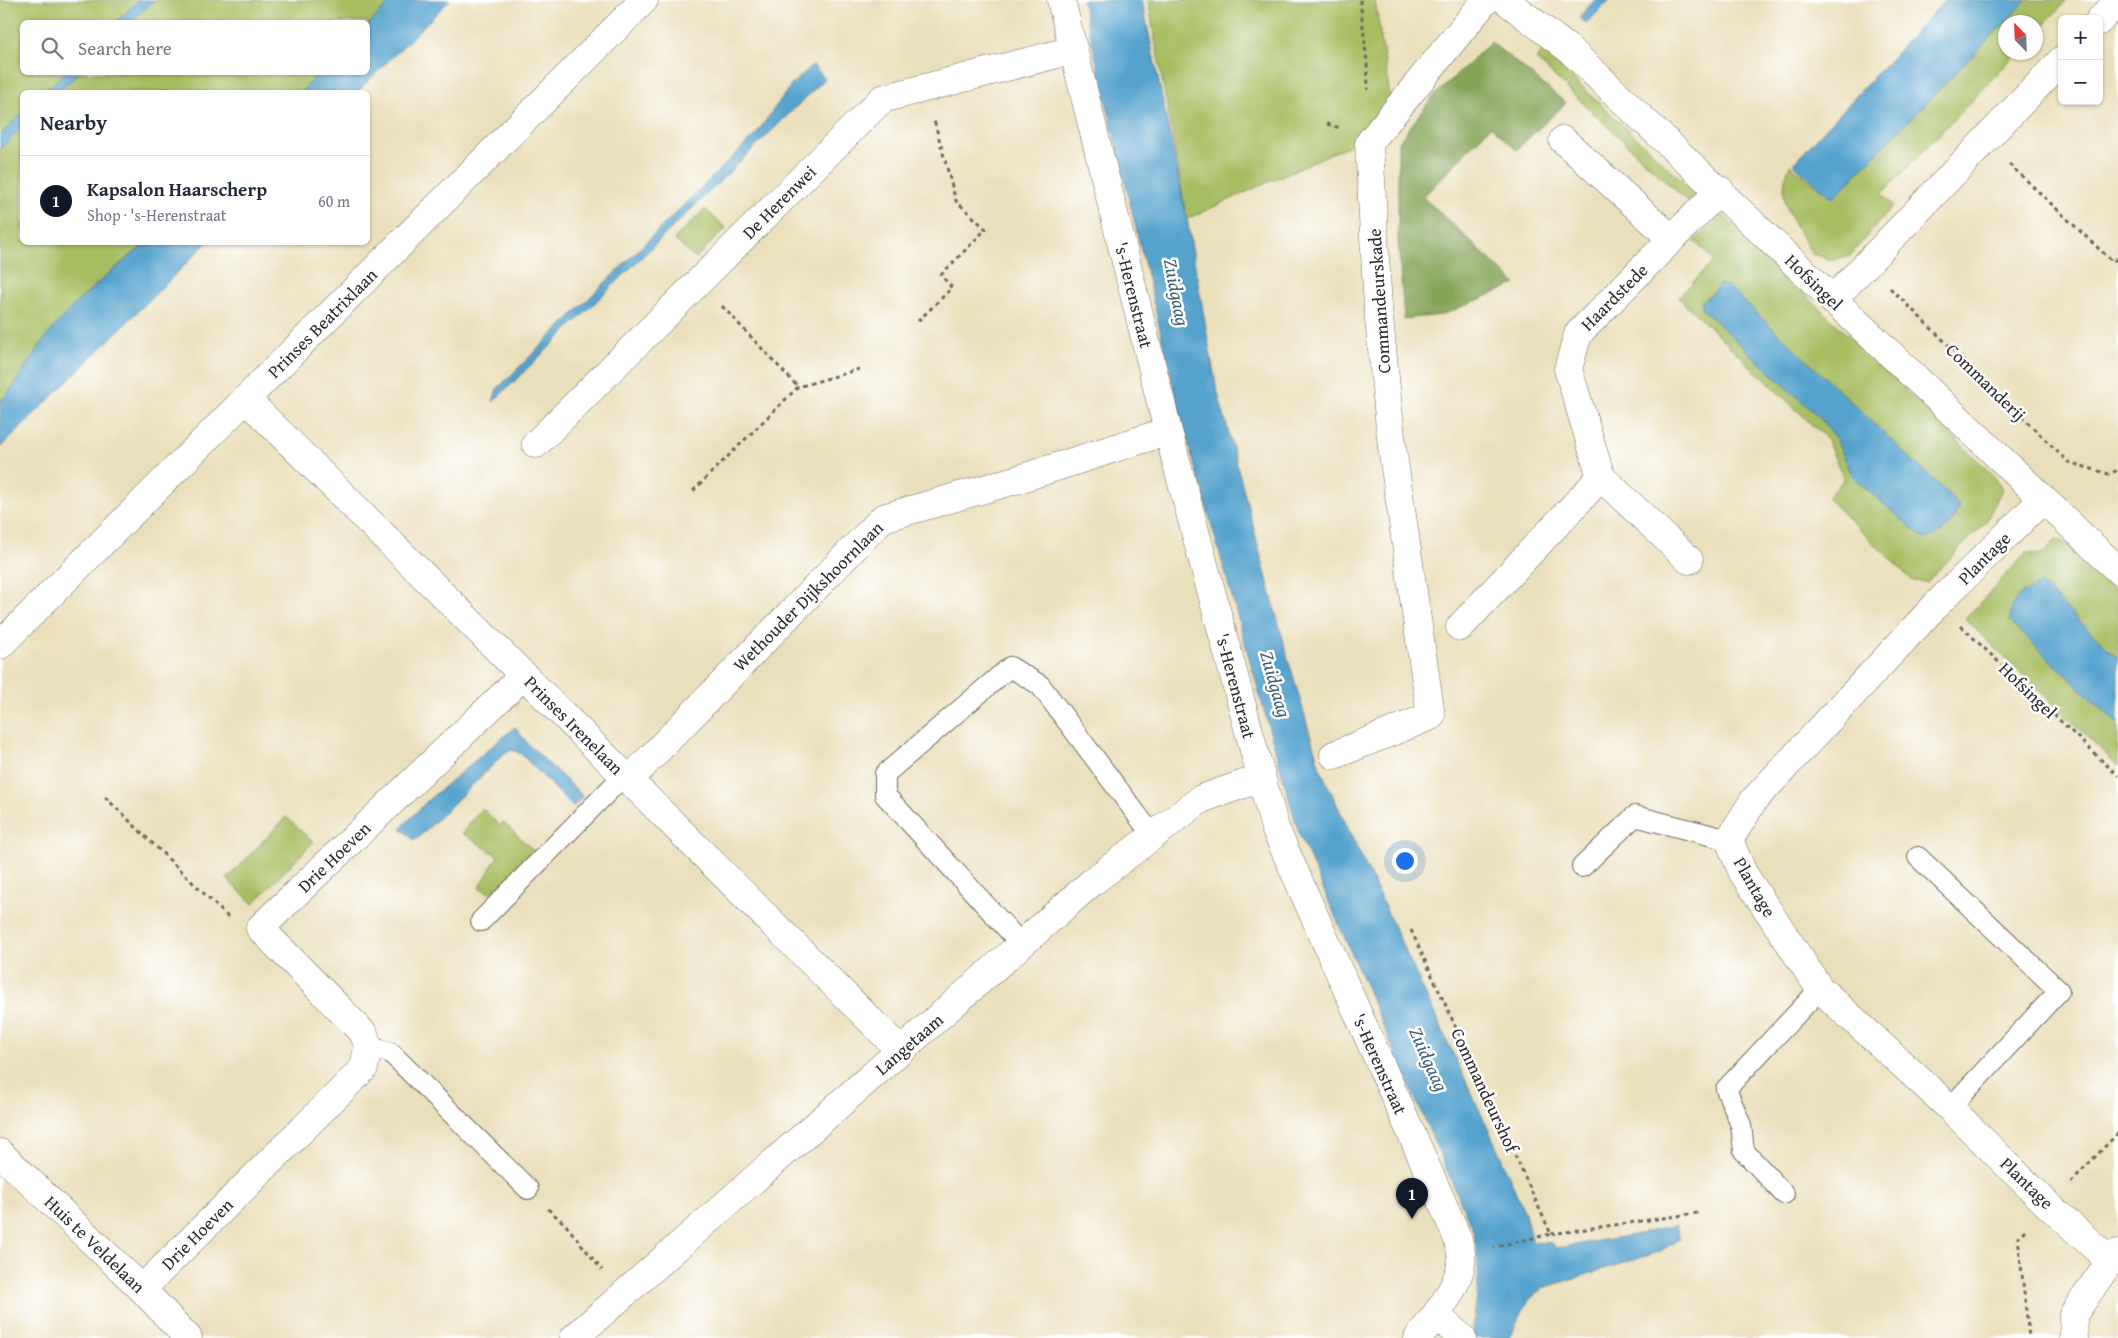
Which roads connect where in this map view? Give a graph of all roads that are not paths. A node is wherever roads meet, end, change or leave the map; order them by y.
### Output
1 (644, 0) edge
2 (1061, 0) edge
3 (1486, 0) edge
4 (1505, 0) edge
5 (2118, 1) edge
6 (2103, 17) edge
7 (1073, 50) junction
8 (2058, 64) edge
9 (1563, 140) dead end
10 (1720, 190) junction
11 (1672, 239) junction
12 (1832, 300) junction
13 (246, 399) junction
14 (1168, 431) junction
15 (536, 444) dead end
16 (1601, 478) junction
17 (2044, 499) junction
18 (1689, 560) dead end
19 (2116, 564) edge
20 (1460, 627) dead end
21 (0, 644) edge
22 (524, 675) junction
23 (1334, 755) dead end
24 (627, 777) junction
25 (1261, 778) junction
26 (1153, 836) junction
27 (1729, 840) junction
28 (1918, 857) dead end
29 (1582, 866) dead end
30 (481, 921) dead end
31 (1022, 945) junction
32 (1820, 989) junction
33 (368, 1046) junction
34 (901, 1051) junction
35 (1950, 1108) junction
36 (0, 1153) edge
37 (528, 1189) road end
38 (1784, 1194) dead end
39 (2114, 1257) edge
40 (142, 1289) junction
41 (1436, 1315) junction
42 (188, 1338) edge
43 (574, 1338) edge
44 (1418, 1338) edge
45 (1462, 1338) edge
46 (2074, 1338) edge

1 - 13 street, Prinses Beatrixlaan
2 - 7 street, 's-Herenstraat
3 - 23 street, Commandeurskade
4 - 10 street, Hofsingel
5 - 6 street
7 - 14 street, 's-Herenstraat
7 - 15 street, De Herenwei
8 - 12 street
9 - 11 street
10 - 11 street, Haardstede
10 - 12 street, Hofsingel
11 - 16 street, Haardstede
12 - 17 street, Hofsingel
13 - 21 street, Prinses Beatrixlaan
13 - 22 street, Prinses Irenelaan
14 - 24 street, Wethouder Dijkshoornlaan
14 - 25 street, 's-Herenstraat
16 - 18 street
16 - 20 street
17 - 19 street, Hofsingel
17 - 27 street, Plantage
22 - 24 street, Prinses Irenelaan
22 - 33 street, Drie Hoeven
24 - 30 lane
24 - 34 street, Prinses Irenelaan
25 - 26 street, Langetaam
25 - 41 street, 's-Herenstraat
26 - 31 street, Langetaam
26 - 31 lane
27 - 29 lane
27 - 32 street, Plantage
28 - 35 lane
31 - 34 street, Langetaam
32 - 35 street, Plantage
32 - 38 lane
33 - 37 lane
33 - 40 street, Drie Hoeven
34 - 43 street, Langetaam
35 - 39 street, Plantage
36 - 40 street, Huis te Veldelaan
39 - 46 street
40 - 42 street, Huis te Veldelaan
41 - 44 street, 's-Herenstraat
41 - 45 street

